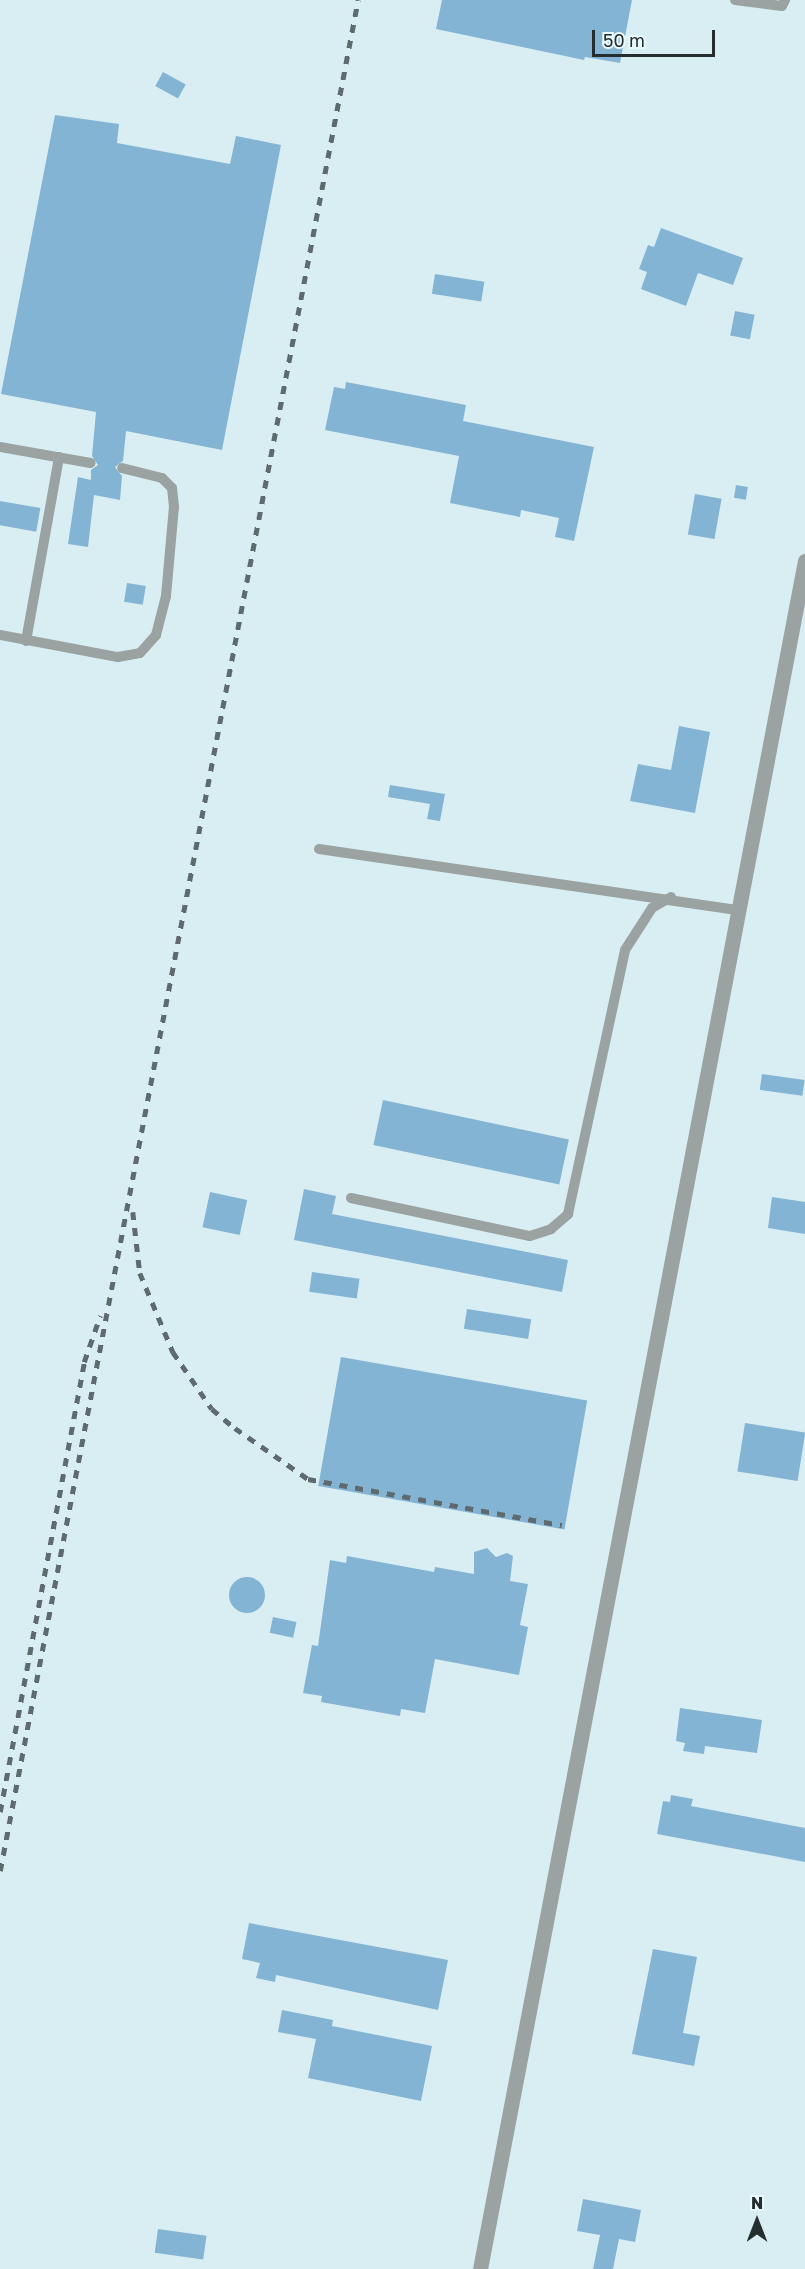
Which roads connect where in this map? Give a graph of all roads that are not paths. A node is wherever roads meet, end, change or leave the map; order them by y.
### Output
1 (735, 0) edge
2 (785, 0) edge
3 (0, 447) edge
4 (58, 457) junction
5 (91, 463) dead end
6 (122, 468) dead end
7 (805, 561) edge
8 (0, 636) edge
9 (26, 641) junction
10 (319, 849) dead end
11 (671, 897) junction
12 (739, 910) junction
13 (351, 1198) dead end
14 (480, 2269) edge

1 - 2 lane
3 - 4 lane
4 - 5 lane
4 - 9 lane
6 - 9 lane
7 - 12 street
8 - 9 lane
10 - 11 lane
11 - 12 lane
11 - 13 lane
12 - 14 street

